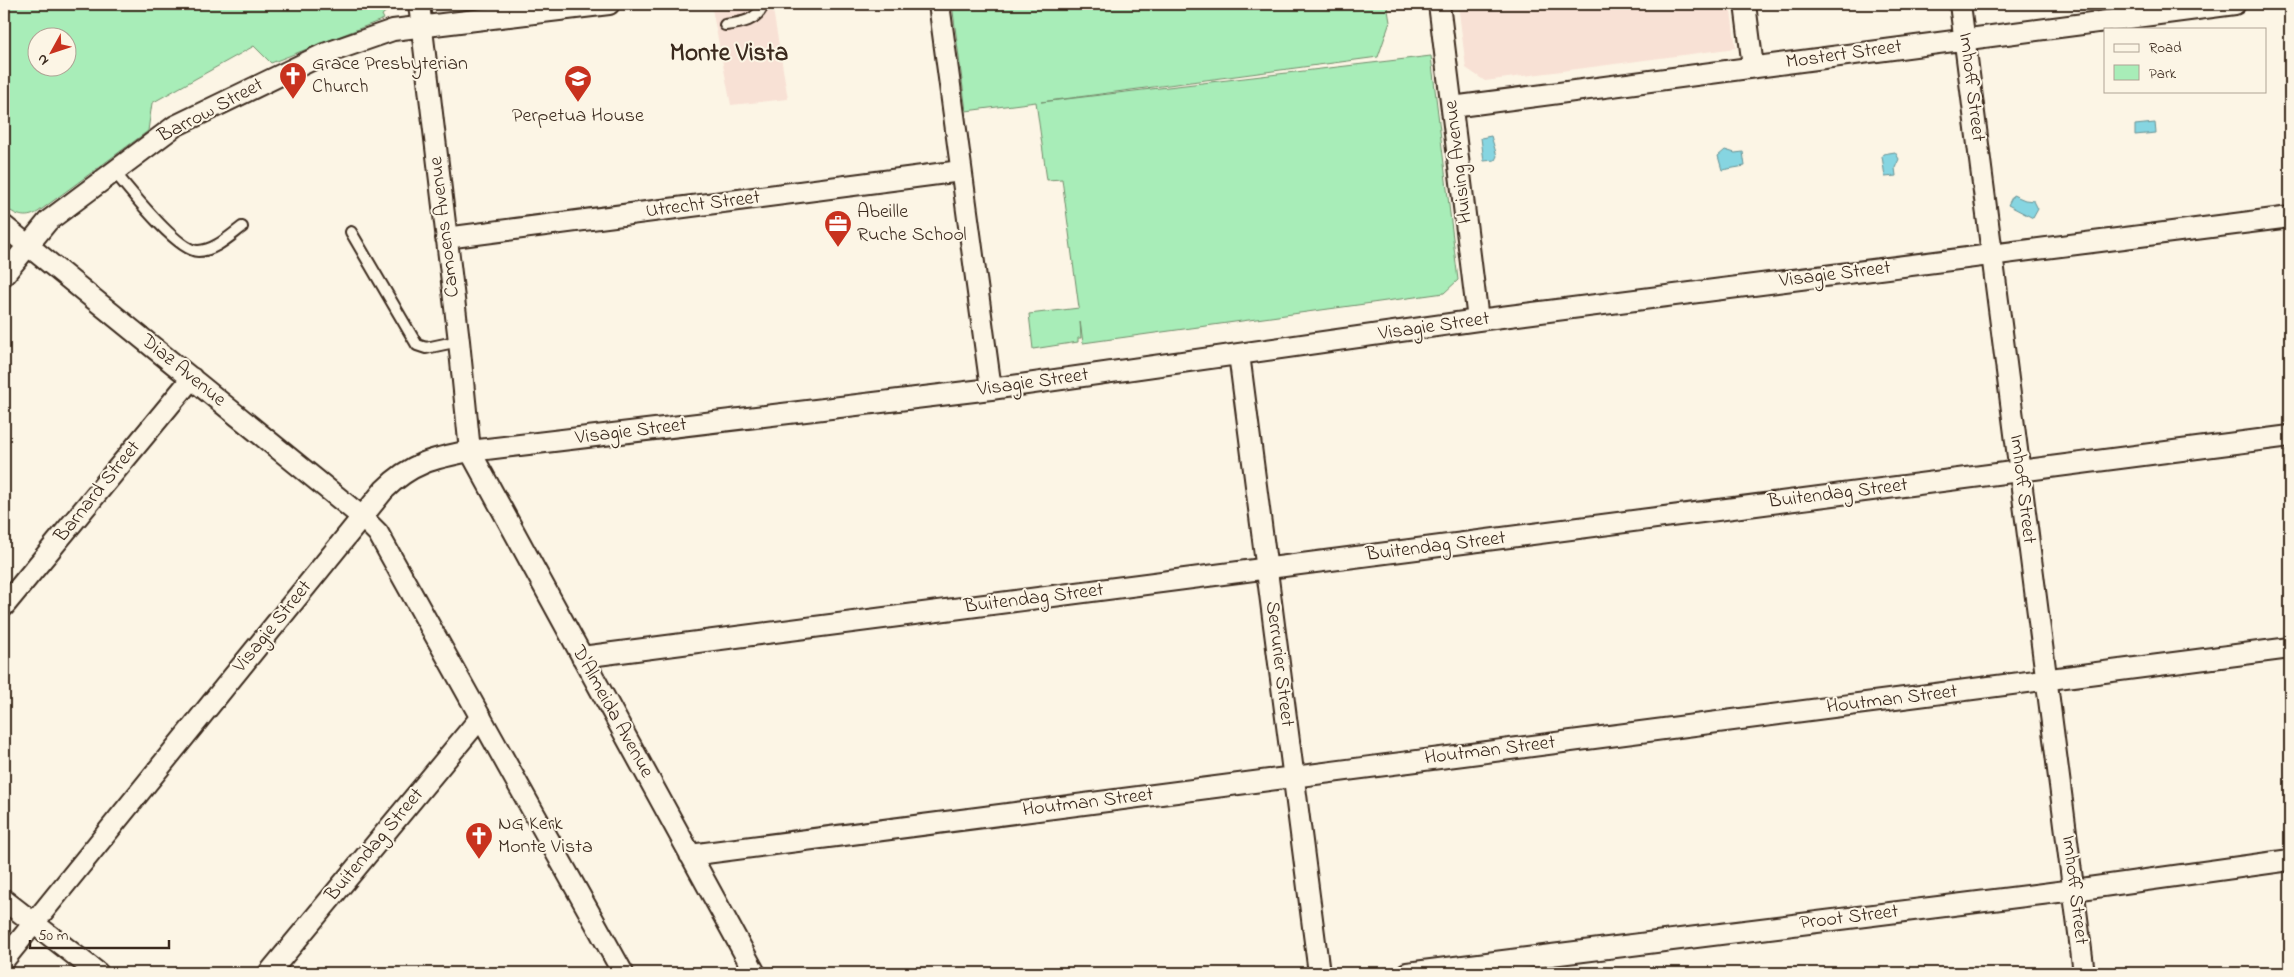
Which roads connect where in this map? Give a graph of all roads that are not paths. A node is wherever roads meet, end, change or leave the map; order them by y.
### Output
1 (419, 4) edge
2 (609, 4) edge
3 (763, 4) edge
4 (939, 4) edge
5 (1439, 4) edge
6 (1745, 4) edge
7 (1960, 4) edge
8 (2235, 4) edge
9 (726, 25) dead end
10 (422, 27) junction
11 (1965, 39) junction
12 (1753, 67) junction
13 (1452, 107) junction
14 (112, 170) junction
15 (961, 171) junction
16 (2290, 217) edge
17 (4, 226) edge
18 (242, 227) dead end
19 (351, 232) dead end
20 (446, 238) junction
21 (28, 245) junction
22 (1993, 255) junction
23 (4, 275) edge
24 (1478, 320) junction
25 (459, 341) junction
26 (1239, 354) junction
27 (192, 378) junction
28 (991, 389) junction
29 (2290, 436) edge
30 (470, 451) junction
31 (2019, 470) junction
32 (362, 517) junction
33 (1266, 569) junction
34 (4, 606) edge
35 (2290, 648) edge
36 (582, 657) junction
37 (2046, 680) junction
38 (481, 717) junction
39 (1293, 776) junction
40 (690, 855) junction
41 (2290, 860) edge
42 (2074, 890) junction
43 (4, 900) edge
44 (33, 924) junction
45 (4, 960) edge
46 (98, 973) edge
47 (268, 973) edge
48 (623, 973) edge
49 (755, 973) edge
50 (1318, 973) edge
51 (1407, 973) edge
52 (2084, 973) edge

1 - 10 street, Camoens Avenue
2 - 10 street, Barrow Street
3 - 9 lane
4 - 15 street
5 - 13 street, Huising Avenue
6 - 12 street
7 - 11 street, Imhoff Street
8 - 11 street, Mostert Street
10 - 14 street, Barrow Street
10 - 20 street, Camoens Avenue
11 - 12 street, Mostert Street
11 - 22 street, Imhoff Street
12 - 13 street, Mostert Street
13 - 24 street, Huising Avenue
14 - 18 lane
14 - 21 street, Barrow Street
15 - 20 street, Utrecht Street
15 - 28 street
16 - 22 street, Visagie Street
17 - 21 street, Diaz Avenue
19 - 25 lane
20 - 25 street, Camoens Avenue
21 - 23 street, Barrow Street
21 - 27 street, Diaz Avenue
22 - 24 street, Visagie Street
22 - 31 street, Imhoff Street
24 - 26 street, Visagie Street
25 - 30 street, Camoens Avenue
26 - 28 street, Visagie Street
26 - 33 street, Serrurier Street
27 - 32 street, Diaz Avenue
27 - 34 street, Barnard Street
28 - 30 street, Visagie Street
29 - 31 street, Buitendag Street
30 - 32 street, Visagie Street
30 - 36 street, D'Almeida Avenue
31 - 33 street, Buitendag Street
31 - 37 street, Imhoff Street
32 - 38 street
32 - 44 street, Visagie Street
33 - 36 street, Buitendag Street
33 - 39 street, Serrurier Street
35 - 37 street, Houtman Street
36 - 40 street, D'Almeida Avenue
37 - 39 street, Houtman Street
37 - 42 street, Imhoff Street
38 - 47 street, Buitendag Street
38 - 48 street
39 - 40 street, Houtman Street
39 - 50 street, Serrurier Street
40 - 49 street, D'Almeida Avenue
41 - 42 street, Proot Street
42 - 51 street, Proot Street
42 - 52 street, Imhoff Street
43 - 44 street
44 - 45 street, Visagie Street
44 - 46 street

